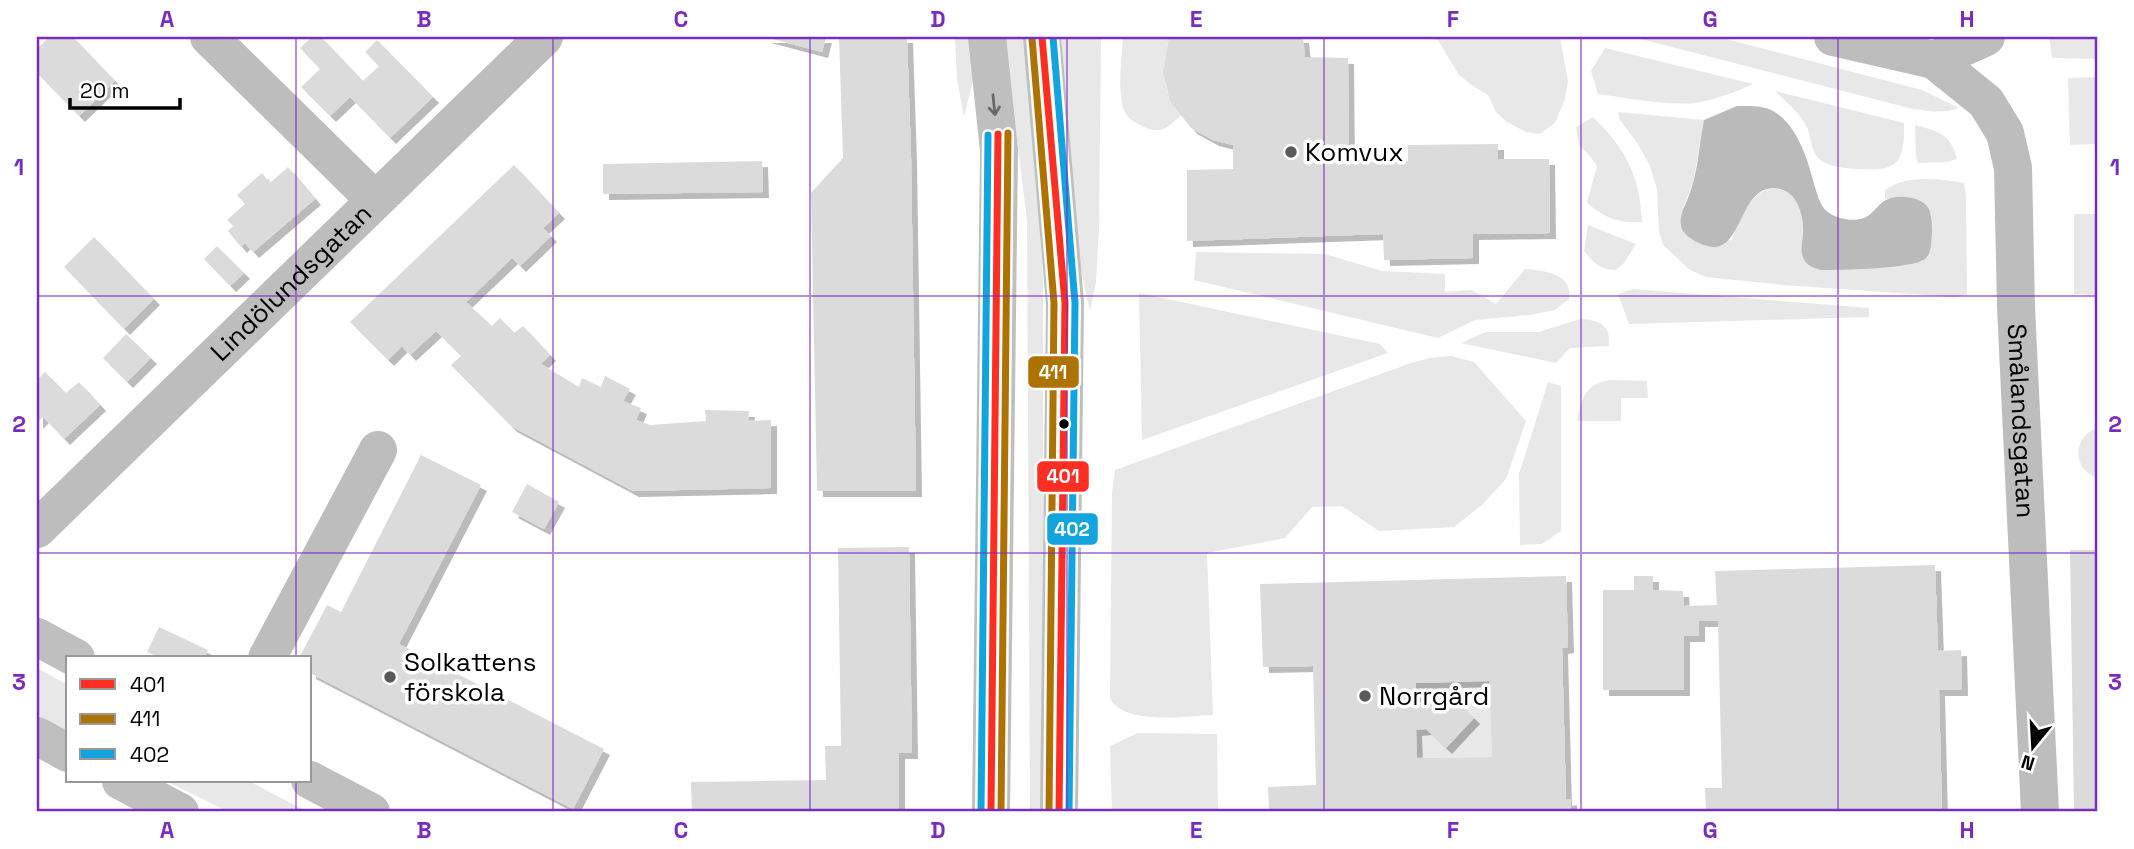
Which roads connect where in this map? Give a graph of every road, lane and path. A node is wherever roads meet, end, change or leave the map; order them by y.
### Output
1 (209, 37) edge
2 (544, 37) edge
3 (987, 37) edge
4 (1042, 37) edge
5 (1833, 37) edge
6 (1986, 37) edge
7 (1934, 60) junction
8 (375, 200) junction
9 (378, 450) dead end
10 (37, 529) edge
11 (37, 637) edge
12 (72, 656) edge
13 (268, 656) edge
14 (37, 736) edge
15 (66, 752) edge
16 (312, 781) edge
17 (123, 782) edge
18 (180, 812) edge
19 (371, 812) edge
20 (991, 812) edge
21 (1059, 812) edge
22 (2040, 812) edge

1 - 8 street
2 - 8 street, Lindölundsgatan
3 -> 20 street
4 - 21 street
5 - 7 street
6 - 7 street
7 - 22 street, Smålandsgatan
8 - 10 street, Lindölundsgatan
9 - 13 street
11 - 12 street
14 - 15 street
16 - 19 street
17 - 18 street

